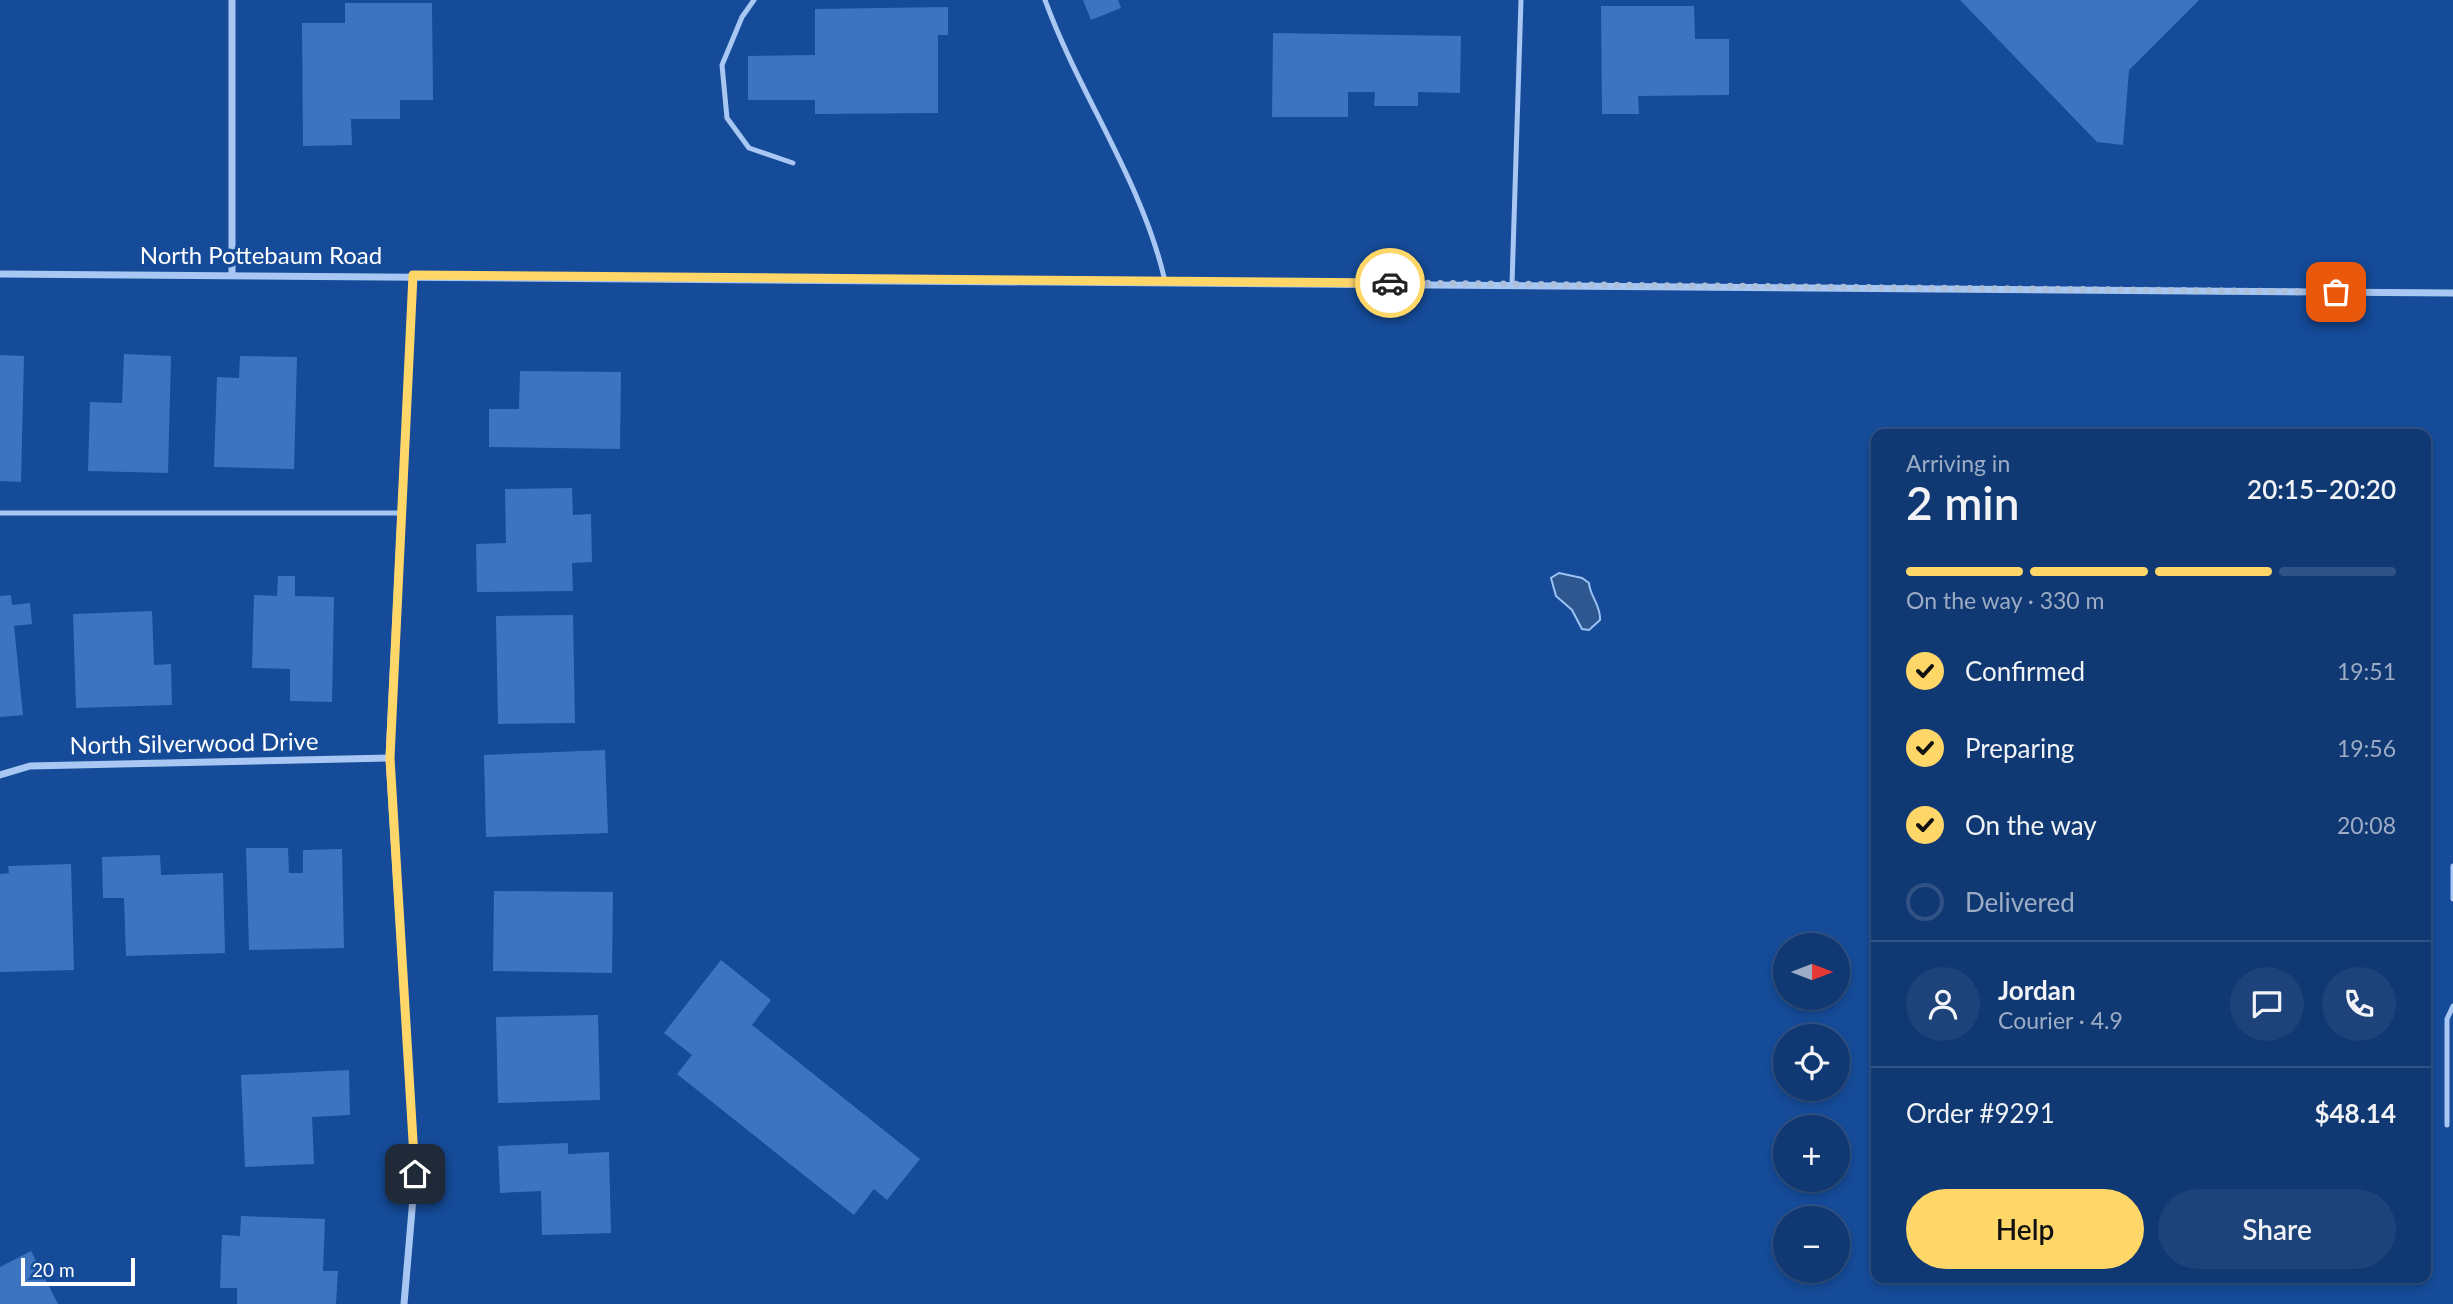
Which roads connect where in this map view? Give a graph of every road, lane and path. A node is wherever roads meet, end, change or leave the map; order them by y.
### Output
1 (233, 0) edge
2 (754, 0) edge
3 (1045, 0) edge
4 (1521, 0) edge
5 (793, 163) dead end
6 (0, 274) edge
7 (232, 275) junction
8 (413, 275) junction
9 (1165, 281) junction
10 (1513, 284) junction
11 (2453, 293) edge
12 (0, 513) edge
13 (401, 513) junction
14 (390, 758) junction
15 (0, 775) edge
16 (2453, 866) edge
17 (2453, 899) edge
18 (2453, 1006) edge
19 (2447, 1125) dead end
20 (404, 1304) edge

1 - 7 street
2 - 5 lane
3 - 9 lane
4 - 10 lane
6 - 7 street, North Pottebaum Road
7 - 8 street, North Pottebaum Road
8 - 9 street, North Pottebaum Road
8 - 13 street
9 - 10 street, North Pottebaum Road
10 - 11 street, North Pottebaum Road
12 - 13 lane
13 - 14 street
14 - 15 street, North Silverwood Drive
14 - 20 street
16 - 17 lane
18 - 19 lane

